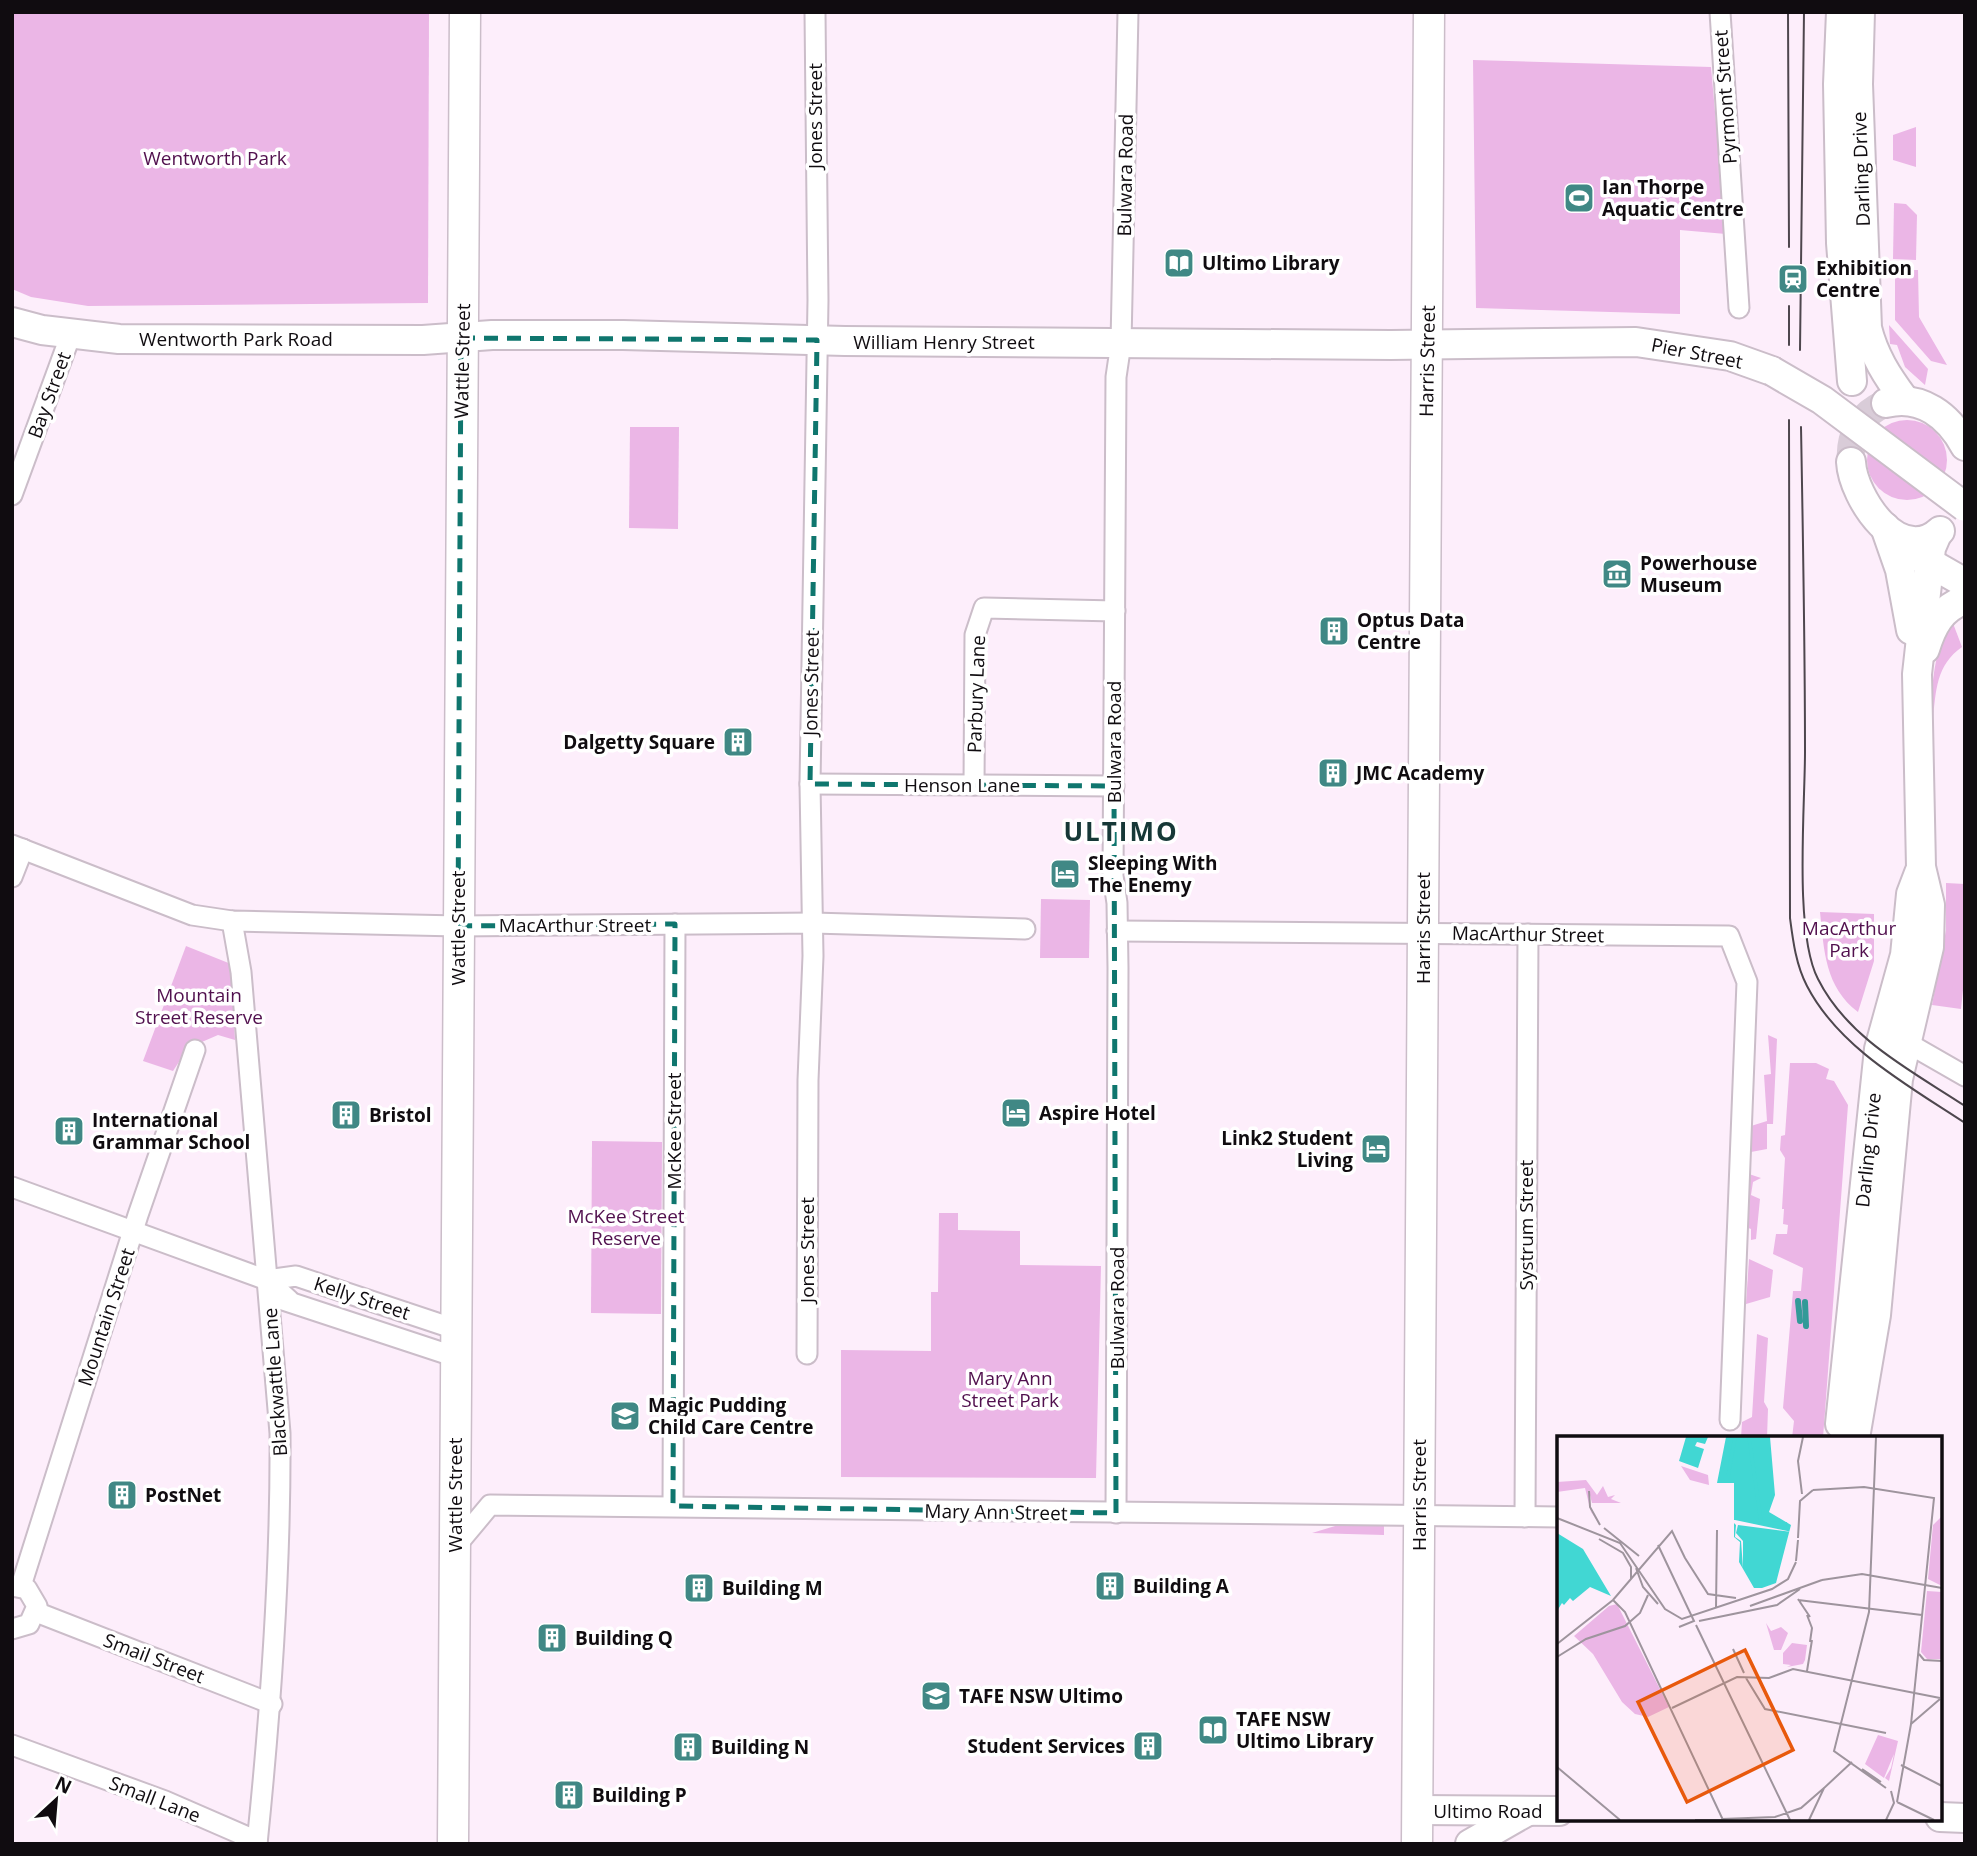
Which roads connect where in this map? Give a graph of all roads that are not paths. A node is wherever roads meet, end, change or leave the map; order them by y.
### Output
1 (465, 12) edge
2 (815, 12) edge
3 (1128, 12) edge
4 (1429, 12) edge
5 (1720, 12) edge
6 (1841, 12) edge
7 (1860, 12) edge
8 (1739, 308) dead end
9 (12, 322) edge
10 (71, 334) junction
11 (461, 338) junction
12 (817, 340) junction
13 (1121, 343) junction
14 (1426, 345) junction
15 (1852, 381) dead end
16 (1965, 446) edge
17 (1851, 462) tunnel mouth
18 (12, 495) edge
19 (1965, 507) edge
20 (1893, 532) junction
21 (1929, 564) junction
22 (1965, 583) edge
23 (1965, 600) edge
24 (1115, 611) junction
25 (1917, 674) junction
26 (810, 784) junction
27 (974, 785) junction
28 (1114, 786) junction
29 (17, 847) edge
30 (12, 877) edge
31 (232, 921) junction
32 (813, 923) junction
33 (675, 925) junction
34 (458, 926) junction
35 (1025, 929) dead end
36 (1117, 931) junction
37 (1422, 933) junction
38 (1528, 934) junction
39 (1895, 1036) junction
40 (195, 1050) dead end
41 (1965, 1076) edge
42 (12, 1187) edge
43 (133, 1232) junction
44 (268, 1288) junction
45 (456, 1343) junction
46 (807, 1354) dead end
47 (1730, 1420) dead end
48 (1838, 1436) edge
49 (1855, 1436) edge
50 (673, 1506) junction
51 (1116, 1513) junction
52 (1419, 1516) junction
53 (1525, 1517) junction
54 (1557, 1517) edge
55 (454, 1548) junction
56 (17, 1586) edge
57 (36, 1612) junction
58 (12, 1629) edge
59 (272, 1704) junction
60 (12, 1745) edge
61 (1418, 1810) junction
62 (1528, 1811) junction
63 (1557, 1811) edge
64 (1942, 1817) edge
65 (1965, 1818) edge
66 (257, 1842) edge
67 (453, 1844) edge
68 (1418, 1844) edge
69 (1470, 1844) edge

1 - 11 main road, Wattle Street
2 - 12 street, Jones Street
3 - 13 street, Bulwara Road
4 - 14 main road, Harris Street
5 - 8 street, Pyrmont Street
6 - 15 street, Darling Drive
7 - 16 street, Darling Drive
9 - 10 street, Wentworth Park Road
10 - 11 street, Wentworth Park Road
10 - 18 street, Bay Street
11 - 12 street, William Henry Street
11 - 34 main road, Wattle Street
12 - 13 street, William Henry Street
12 - 26 street, Jones Street
13 - 14 street, William Henry Street
13 - 24 street, Bulwara Road
14 - 19 street, Pier Street, bridge
14 - 37 main road, Harris Street
17 - 20 street
20 - 21 street
20 - 21 street, Darling Drive
20 - 25 street, Darling Drive
21 - 22 street
21 - 25 street, Darling Drive
23 - 25 street
24 - 27 street, Parbury Lane
24 - 28 street, Bulwara Road
25 - 39 street, Darling Drive
26 - 27 street, Henson Lane
26 - 32 street, Jones Street
27 - 28 street, Henson Lane
28 - 36 street, Bulwara Road
29 - 30 street
29 - 31 street, MacArthur Street
31 - 34 street, MacArthur Street
31 - 44 street, Blackwattle Lane
32 - 33 street, MacArthur Street
32 - 35 street, MacArthur Street
32 - 46 street, Jones Street
33 - 34 street, MacArthur Street
33 - 50 street, McKee Street
34 - 45 main road, Wattle Street
36 - 37 street, MacArthur Street
36 - 51 street, Bulwara Road
37 - 38 street, MacArthur Street
37 - 52 main road, Harris Street
38 - 47 street, MacArthur Street
38 - 53 street, Systrum Street
39 - 41 street
39 - 48 street, Darling Drive
39 - 49 street, Darling Drive
40 - 43 street, Mountain Street
42 - 43 street, Kelly Street
43 - 44 street, Kelly Street
43 - 56 street, Mountain Street
44 - 45 street, Kelly Street
44 - 45 street, Kelly Street
44 - 59 street, Blackwattle Lane
45 - 55 main road, Wattle Street
50 - 51 street, Mary Ann Street
50 - 55 street, Mary Ann Street
51 - 52 street, Mary Ann Street
52 - 53 street, Mary Ann Street
52 - 61 main road, Harris Street
53 - 54 street, Mary Ann Street
55 - 67 main road, Wattle Street
56 - 57 street
57 - 58 street
57 - 59 street, Smail Street
59 - 66 street, Blackwattle Lane
60 - 66 street, Small Lane
61 - 62 street, Ultimo Road
61 - 68 main road, Harris Street
62 - 63 street, Ultimo Road
62 - 69 street
64 - 65 street

